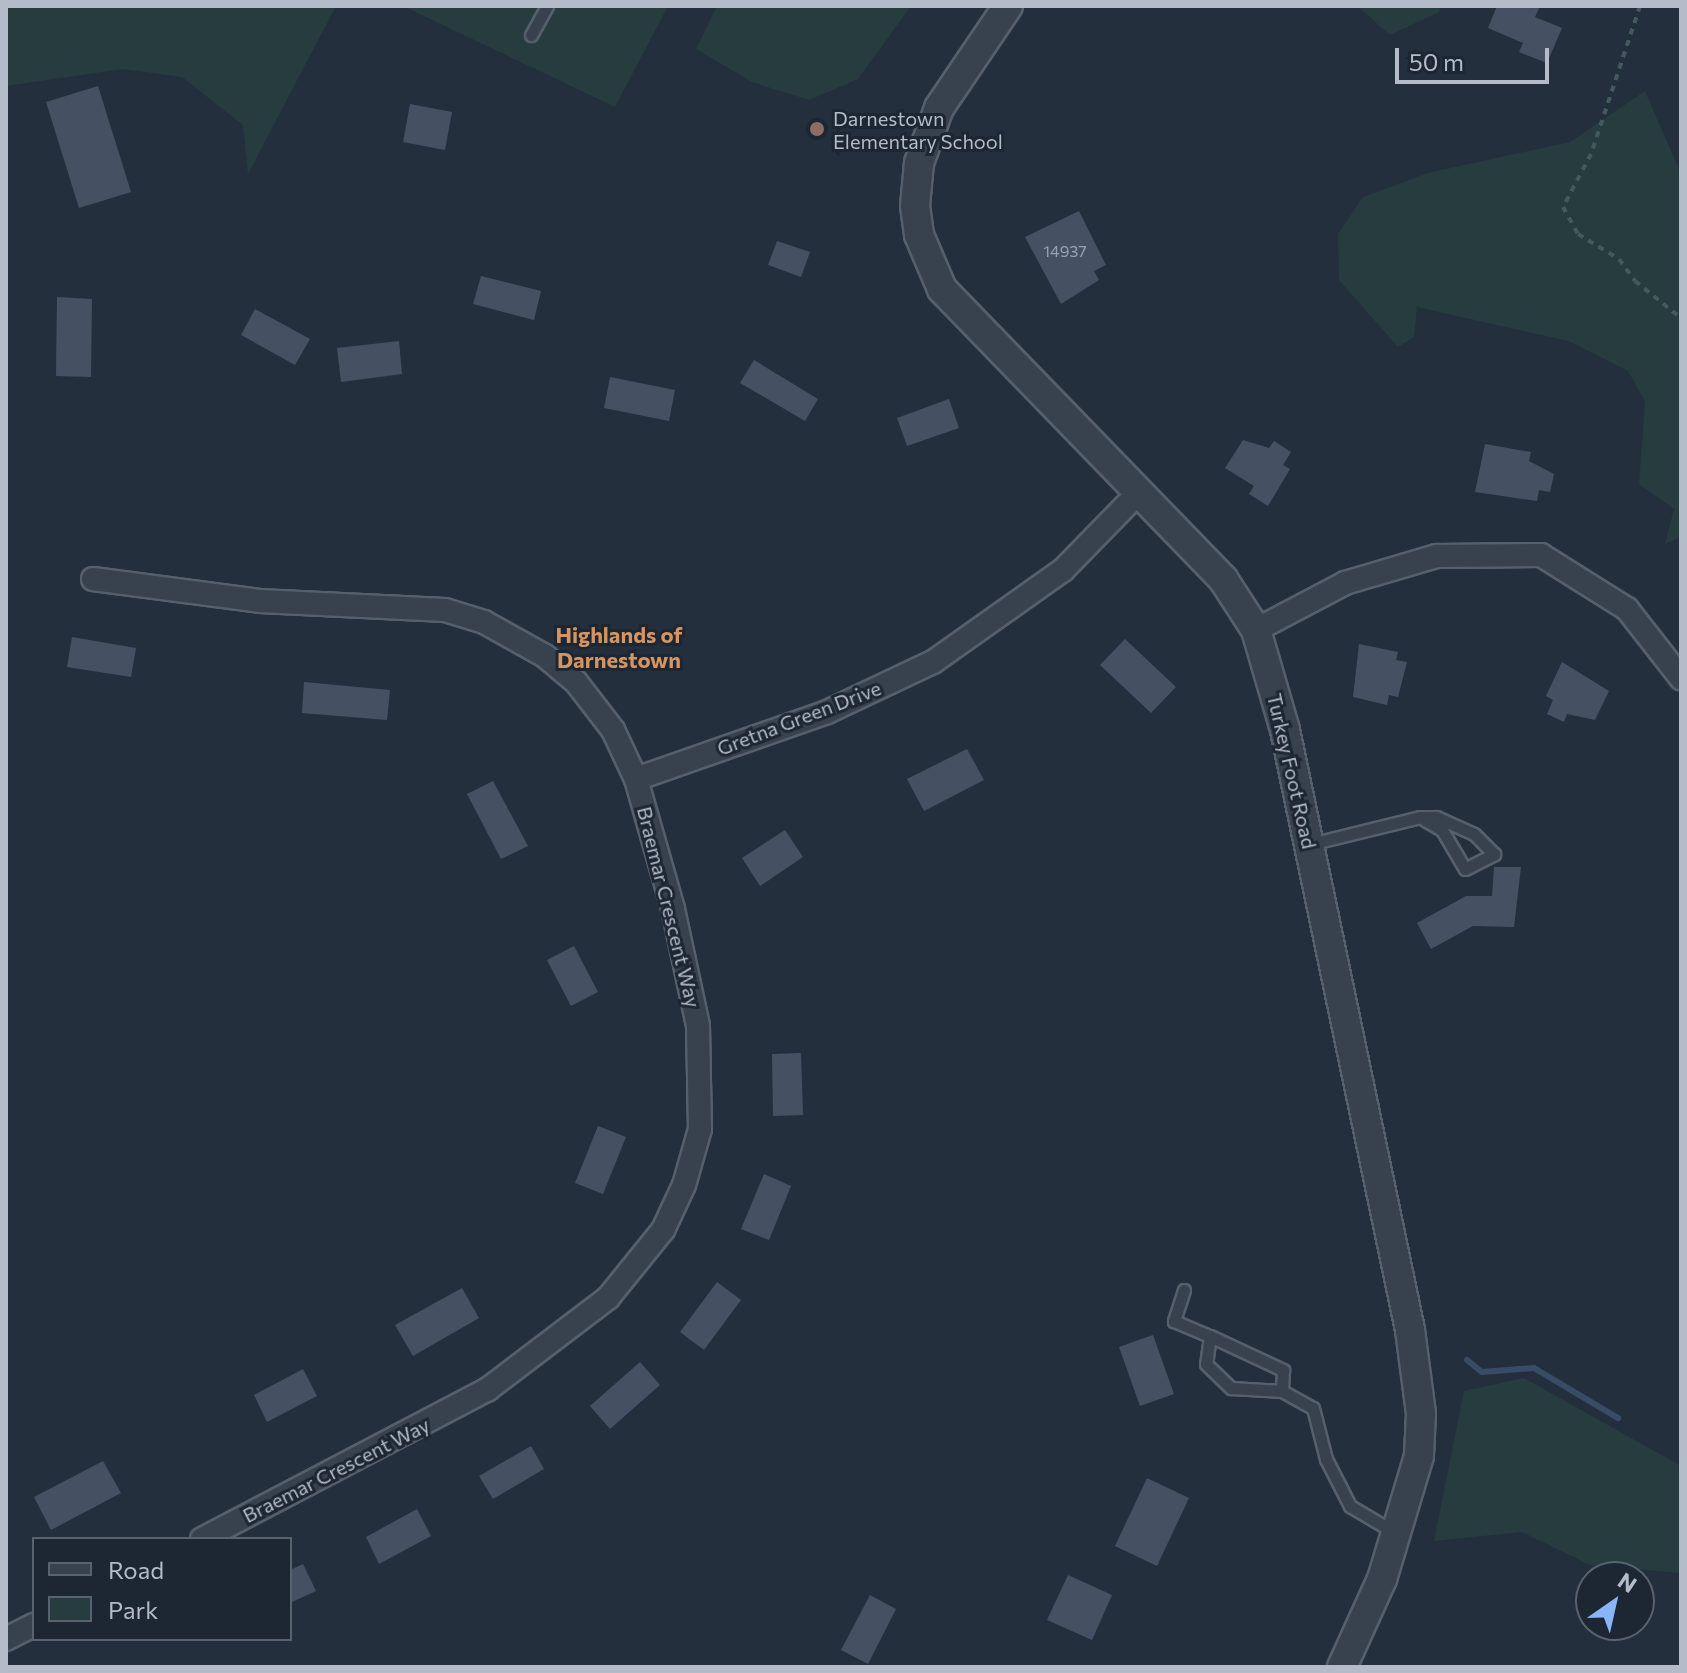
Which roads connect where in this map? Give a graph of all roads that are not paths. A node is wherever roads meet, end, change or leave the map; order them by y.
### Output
1 (547, 6) edge
2 (1008, 6) edge
3 (531, 35) dead end
4 (1139, 492) junction
5 (93, 579) dead end
6 (1256, 630) junction
7 (1681, 678) edge
8 (636, 779) junction
9 (1420, 817) junction
10 (1309, 844) junction
11 (1184, 1290) dead end
12 (1210, 1336) junction
13 (1282, 1391) junction
14 (1398, 1535) junction
15 (206, 1537) edge
16 (32, 1626) edge
17 (6, 1639) edge
18 (1342, 1667) edge

1 - 3 lane
2 - 4 street, Turkey Foot Road
4 - 6 street, Turkey Foot Road
4 - 8 street, Gretna Green Drive
5 - 8 street, Braemar Crescent Way
6 - 7 street
6 - 10 street, Turkey Foot Road
8 - 15 street, Braemar Crescent Way
9 - 9 lane
9 - 10 lane
10 - 14 street, Turkey Foot Road
11 - 12 lane
12 - 13 lane
12 - 13 lane
13 - 14 lane
14 - 18 street, Turkey Foot Road
16 - 17 street

